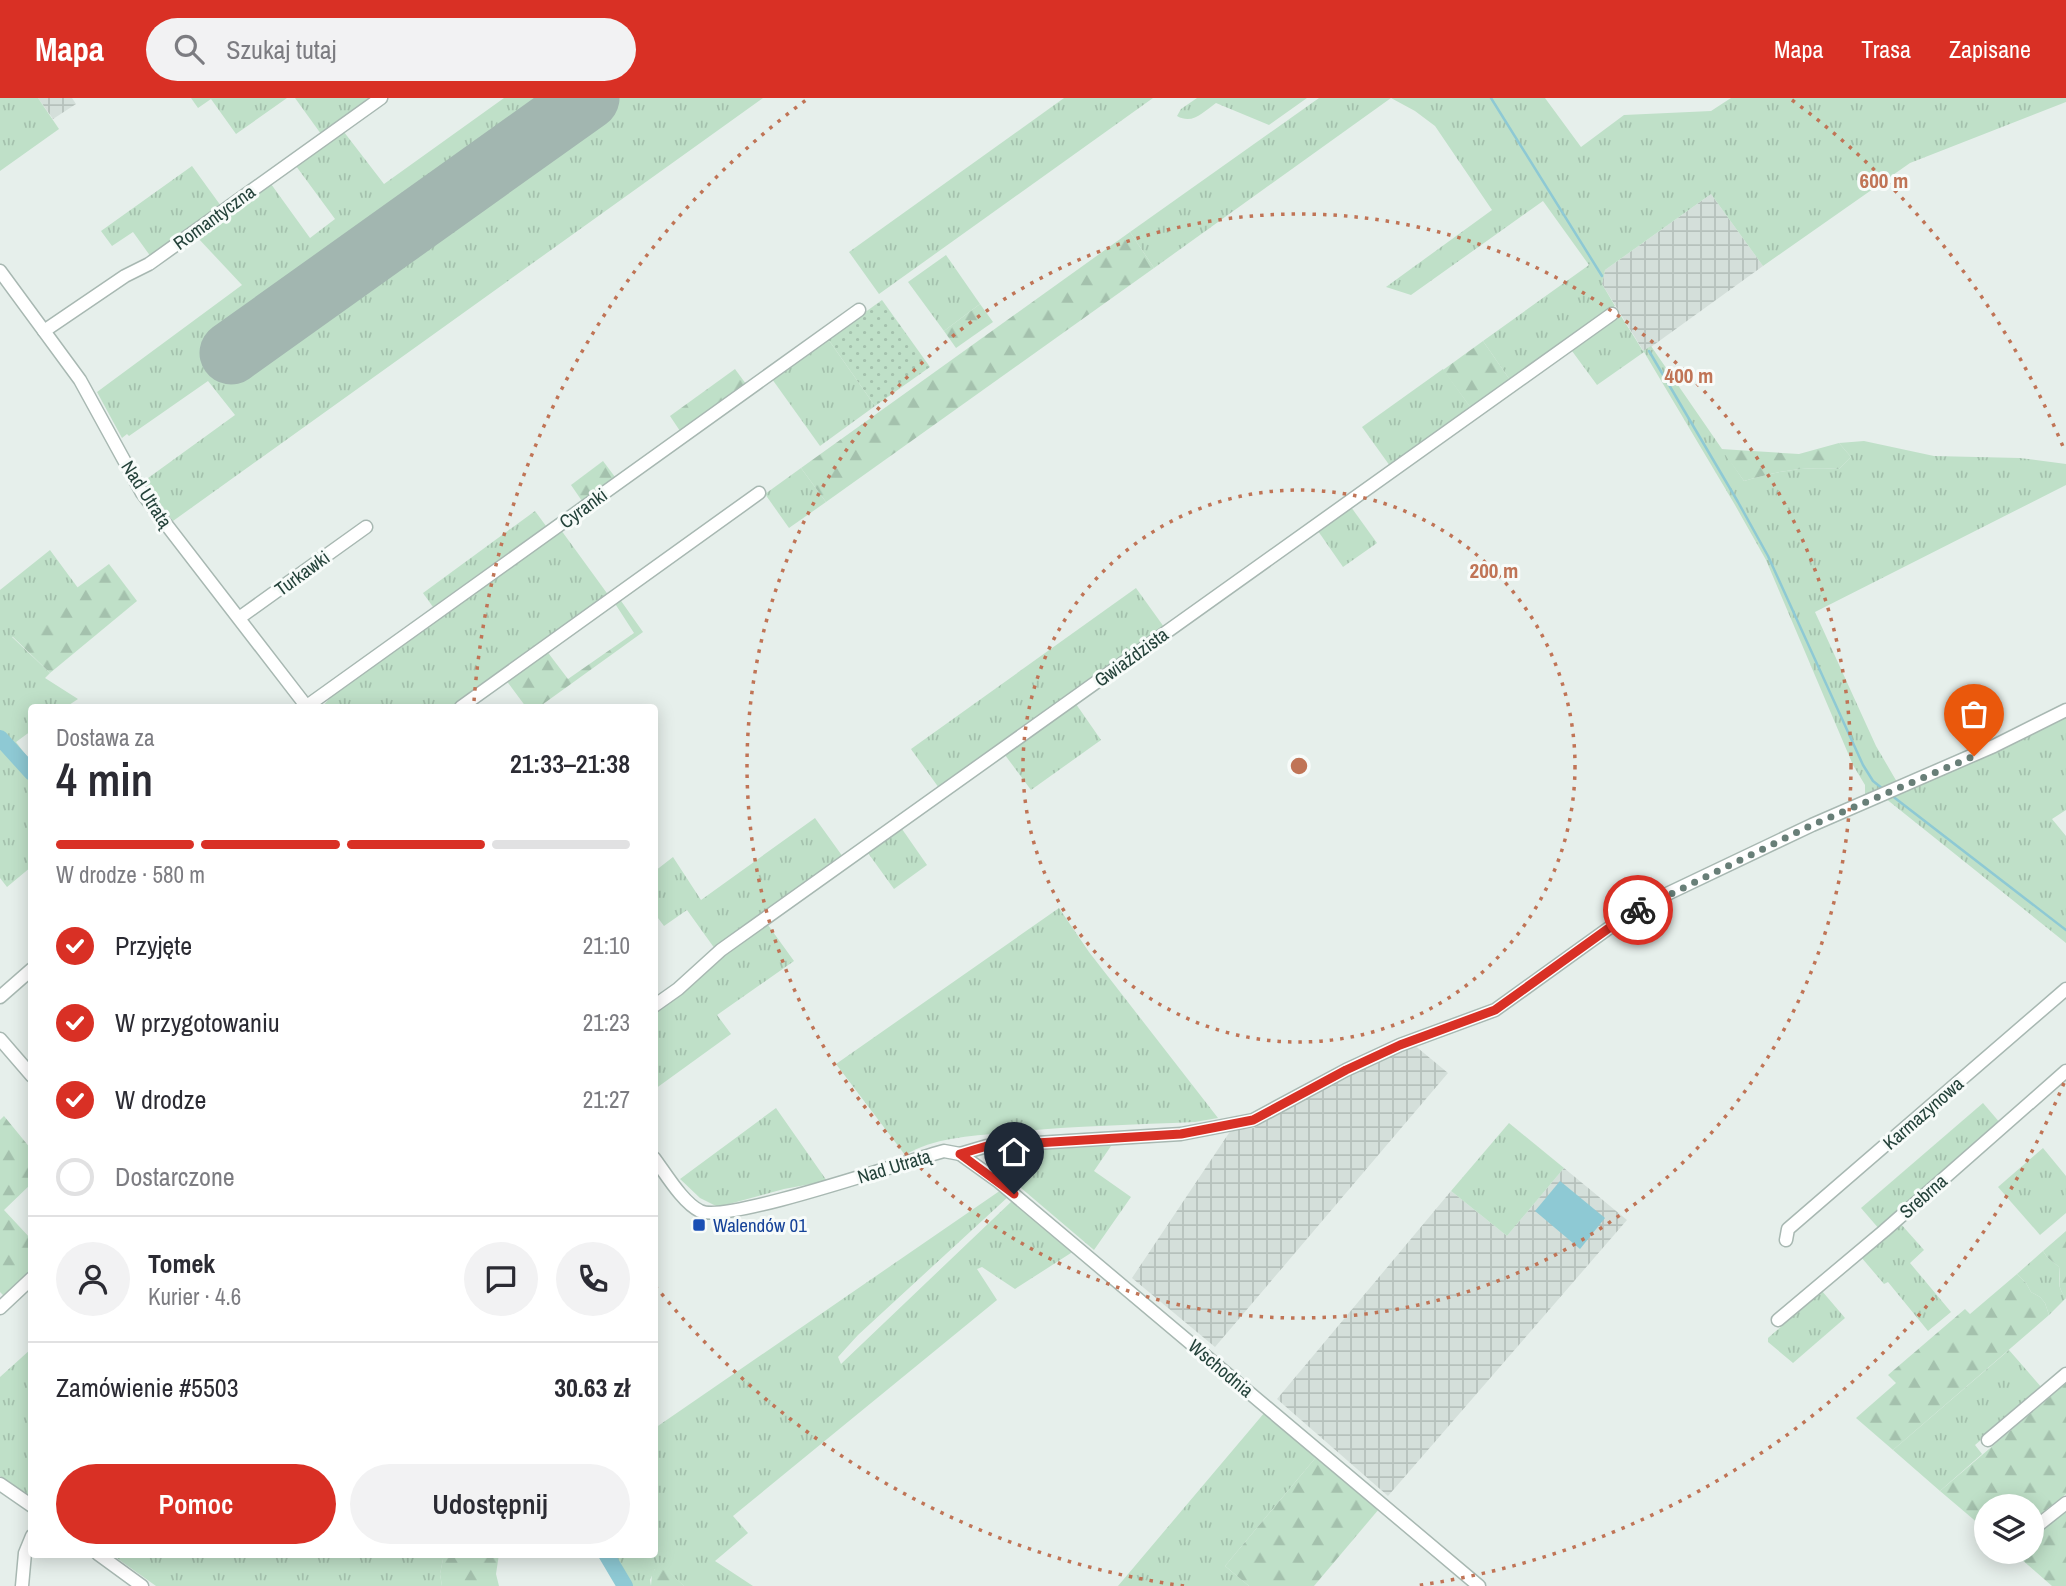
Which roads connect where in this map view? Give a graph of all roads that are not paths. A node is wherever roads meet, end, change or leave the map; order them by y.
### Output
1 (382, 98) edge
2 (0, 271) edge
3 (859, 310) dead end
4 (1612, 314) dead end
5 (44, 331) junction
6 (759, 494) dead end
7 (366, 527) dead end
8 (239, 618) junction
9 (305, 704) edge
10 (311, 704) edge
11 (465, 704) edge
12 (2066, 710) edge
13 (28, 972) edge
14 (2066, 989) edge
15 (0, 997) edge
16 (658, 1003) edge
17 (0, 1039) edge
18 (28, 1071) edge
19 (2066, 1071) edge
20 (960, 1154) junction
21 (658, 1163) edge
22 (1786, 1240) dead end
23 (28, 1282) edge
24 (0, 1308) edge
25 (1779, 1320) dead end
26 (2066, 1374) edge
27 (1988, 1440) dead end
28 (0, 1484) edge
29 (28, 1503) edge
30 (2066, 1503) edge
31 (2044, 1520) edge
32 (28, 1546) edge
33 (103, 1558) edge
34 (22, 1586) edge
35 (142, 1586) edge
36 (1479, 1586) edge

1 - 5 street, Romantyczna
2 - 5 street, Nad Utratą
3 - 10 street, Cyranki
4 - 16 street, Gwiaździsta
5 - 8 street, Nad Utratą
6 - 11 street
7 - 8 street, Turkawki
8 - 9 street, Nad Utratą
12 - 20 street, Nad Utratą
13 - 15 street
14 - 22 street, Karmazynowa
17 - 18 street
19 - 25 street, Srebrna
20 - 21 street, Nad Utratą
20 - 36 street, Wschodnia
23 - 24 street
26 - 27 street
28 - 29 street
30 - 31 street
32 - 34 street
33 - 35 street

